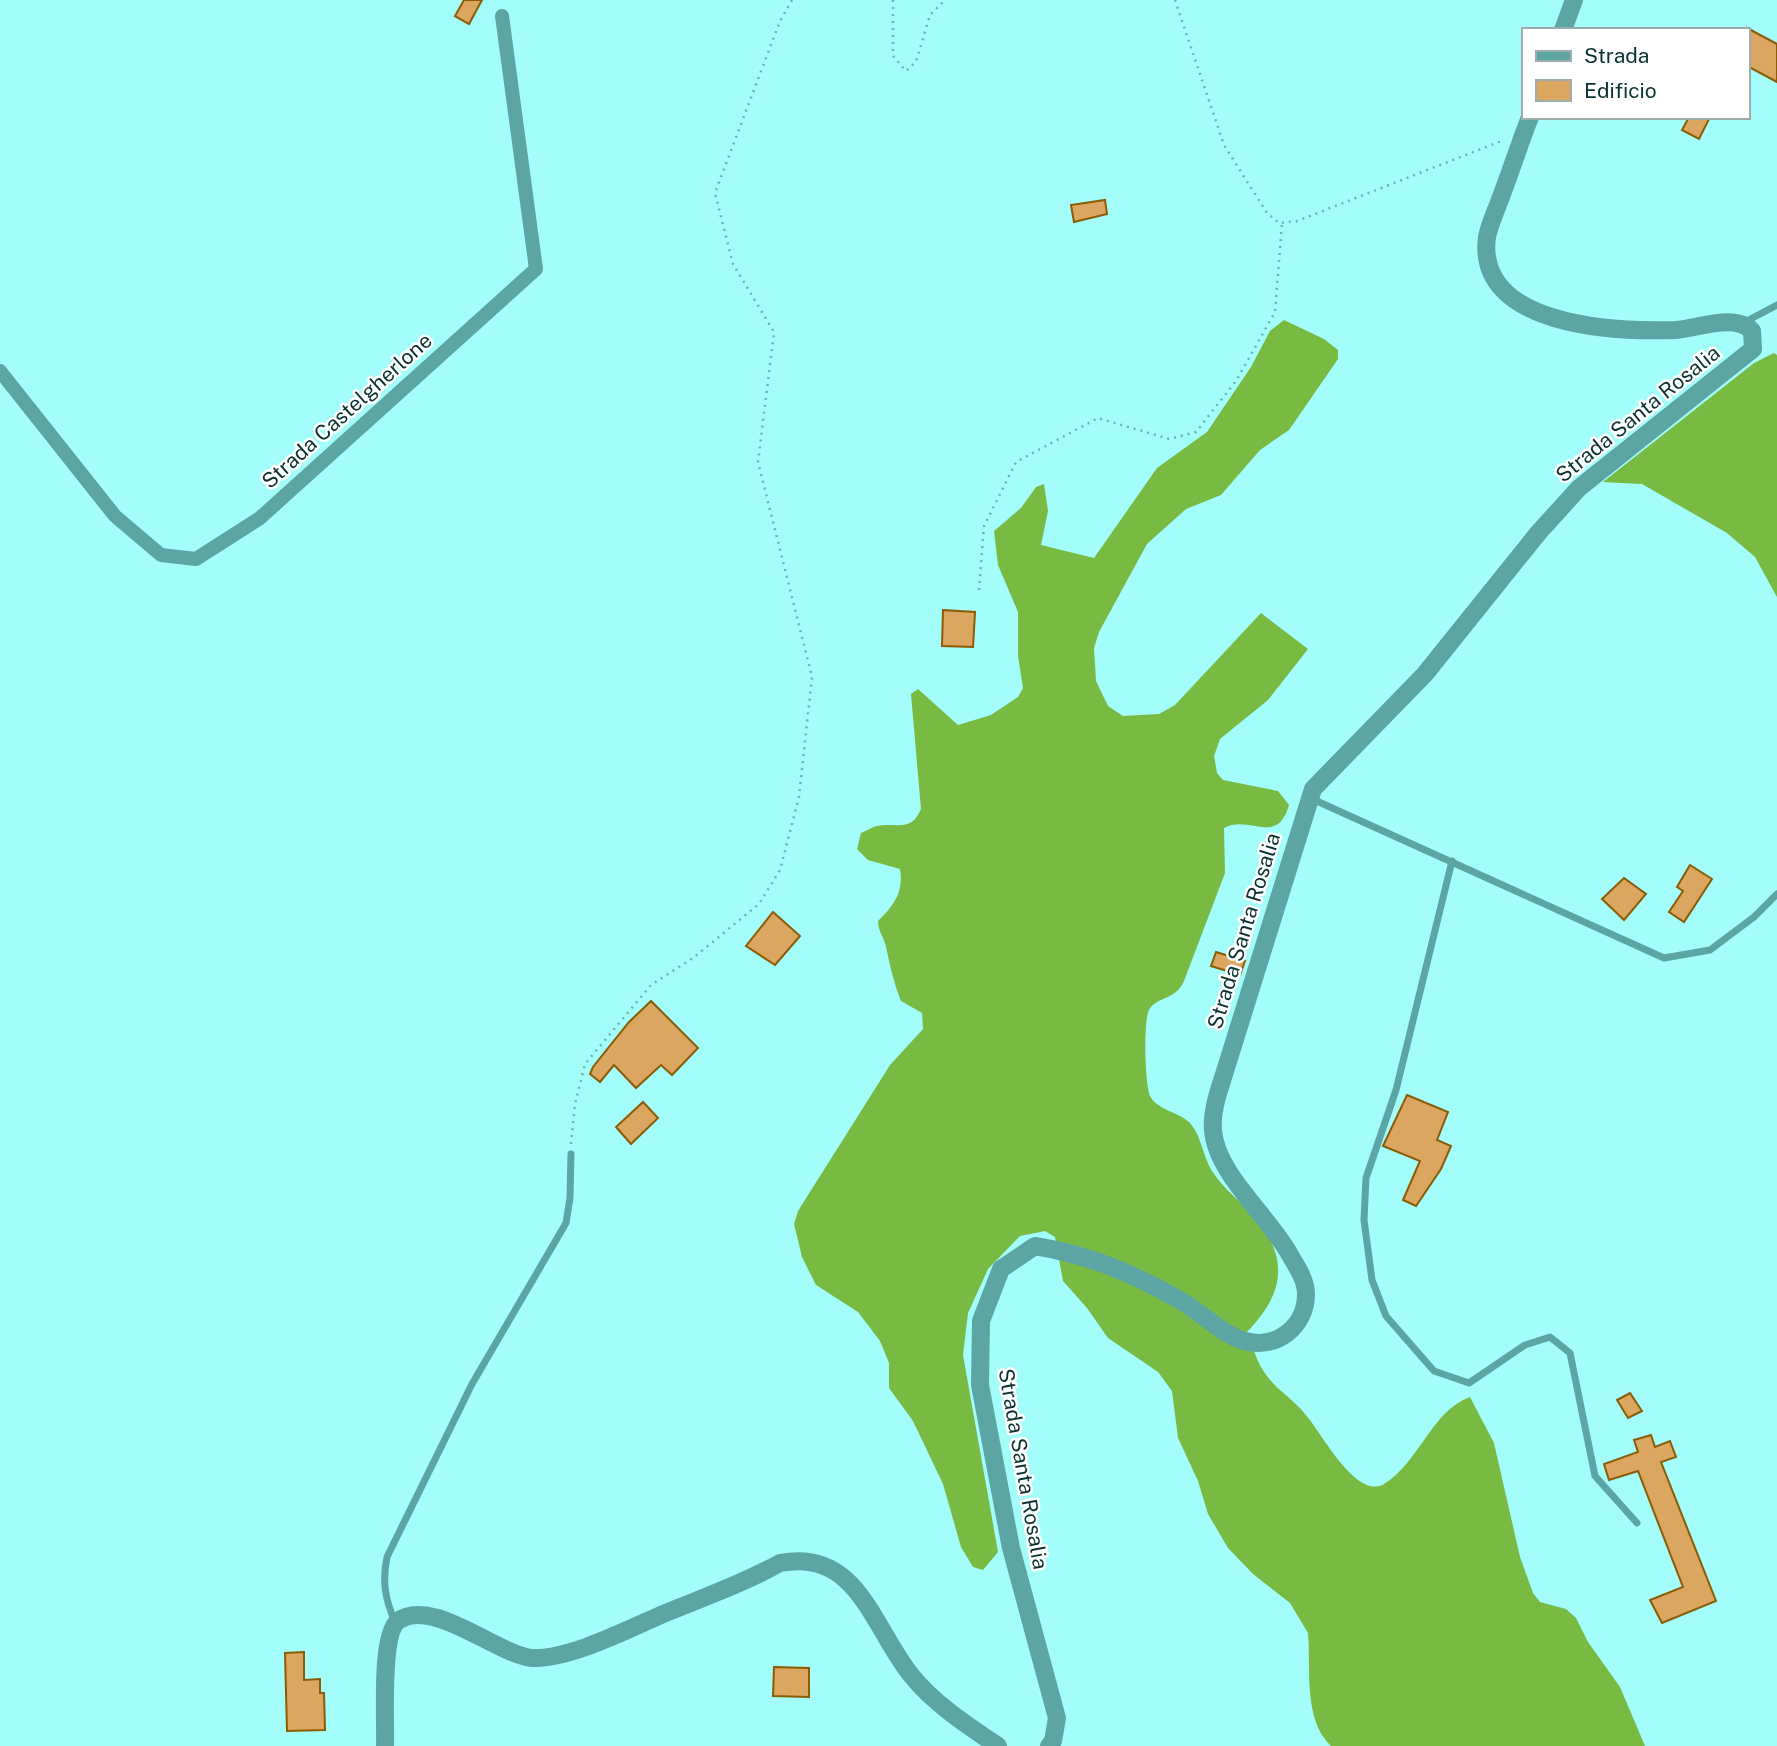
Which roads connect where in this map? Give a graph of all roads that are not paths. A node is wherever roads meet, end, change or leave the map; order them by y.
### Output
1 (1574, 0) edge
2 (502, 16) dead end
3 (1564, 28) edge
4 (1527, 124) edge
5 (1777, 305) edge
6 (1743, 323) junction
7 (0, 372) edge
8 (1310, 798) junction
9 (1452, 861) junction
10 (1777, 894) edge
11 (571, 1154) road end
12 (1637, 1523) dead end
13 (395, 1623) junction
14 (385, 1746) edge
15 (998, 1746) edge
16 (1049, 1746) edge

1 - 3 street
2 - 7 street, Strada Castelgherlone
4 - 6 street, Strada Santa Rosalia
5 - 6 lane
6 - 8 street, Strada Santa Rosalia
8 - 9 lane
8 - 16 street, Strada Santa Rosalia
9 - 10 lane
9 - 12 lane
11 - 13 lane
13 - 14 street
13 - 15 street

